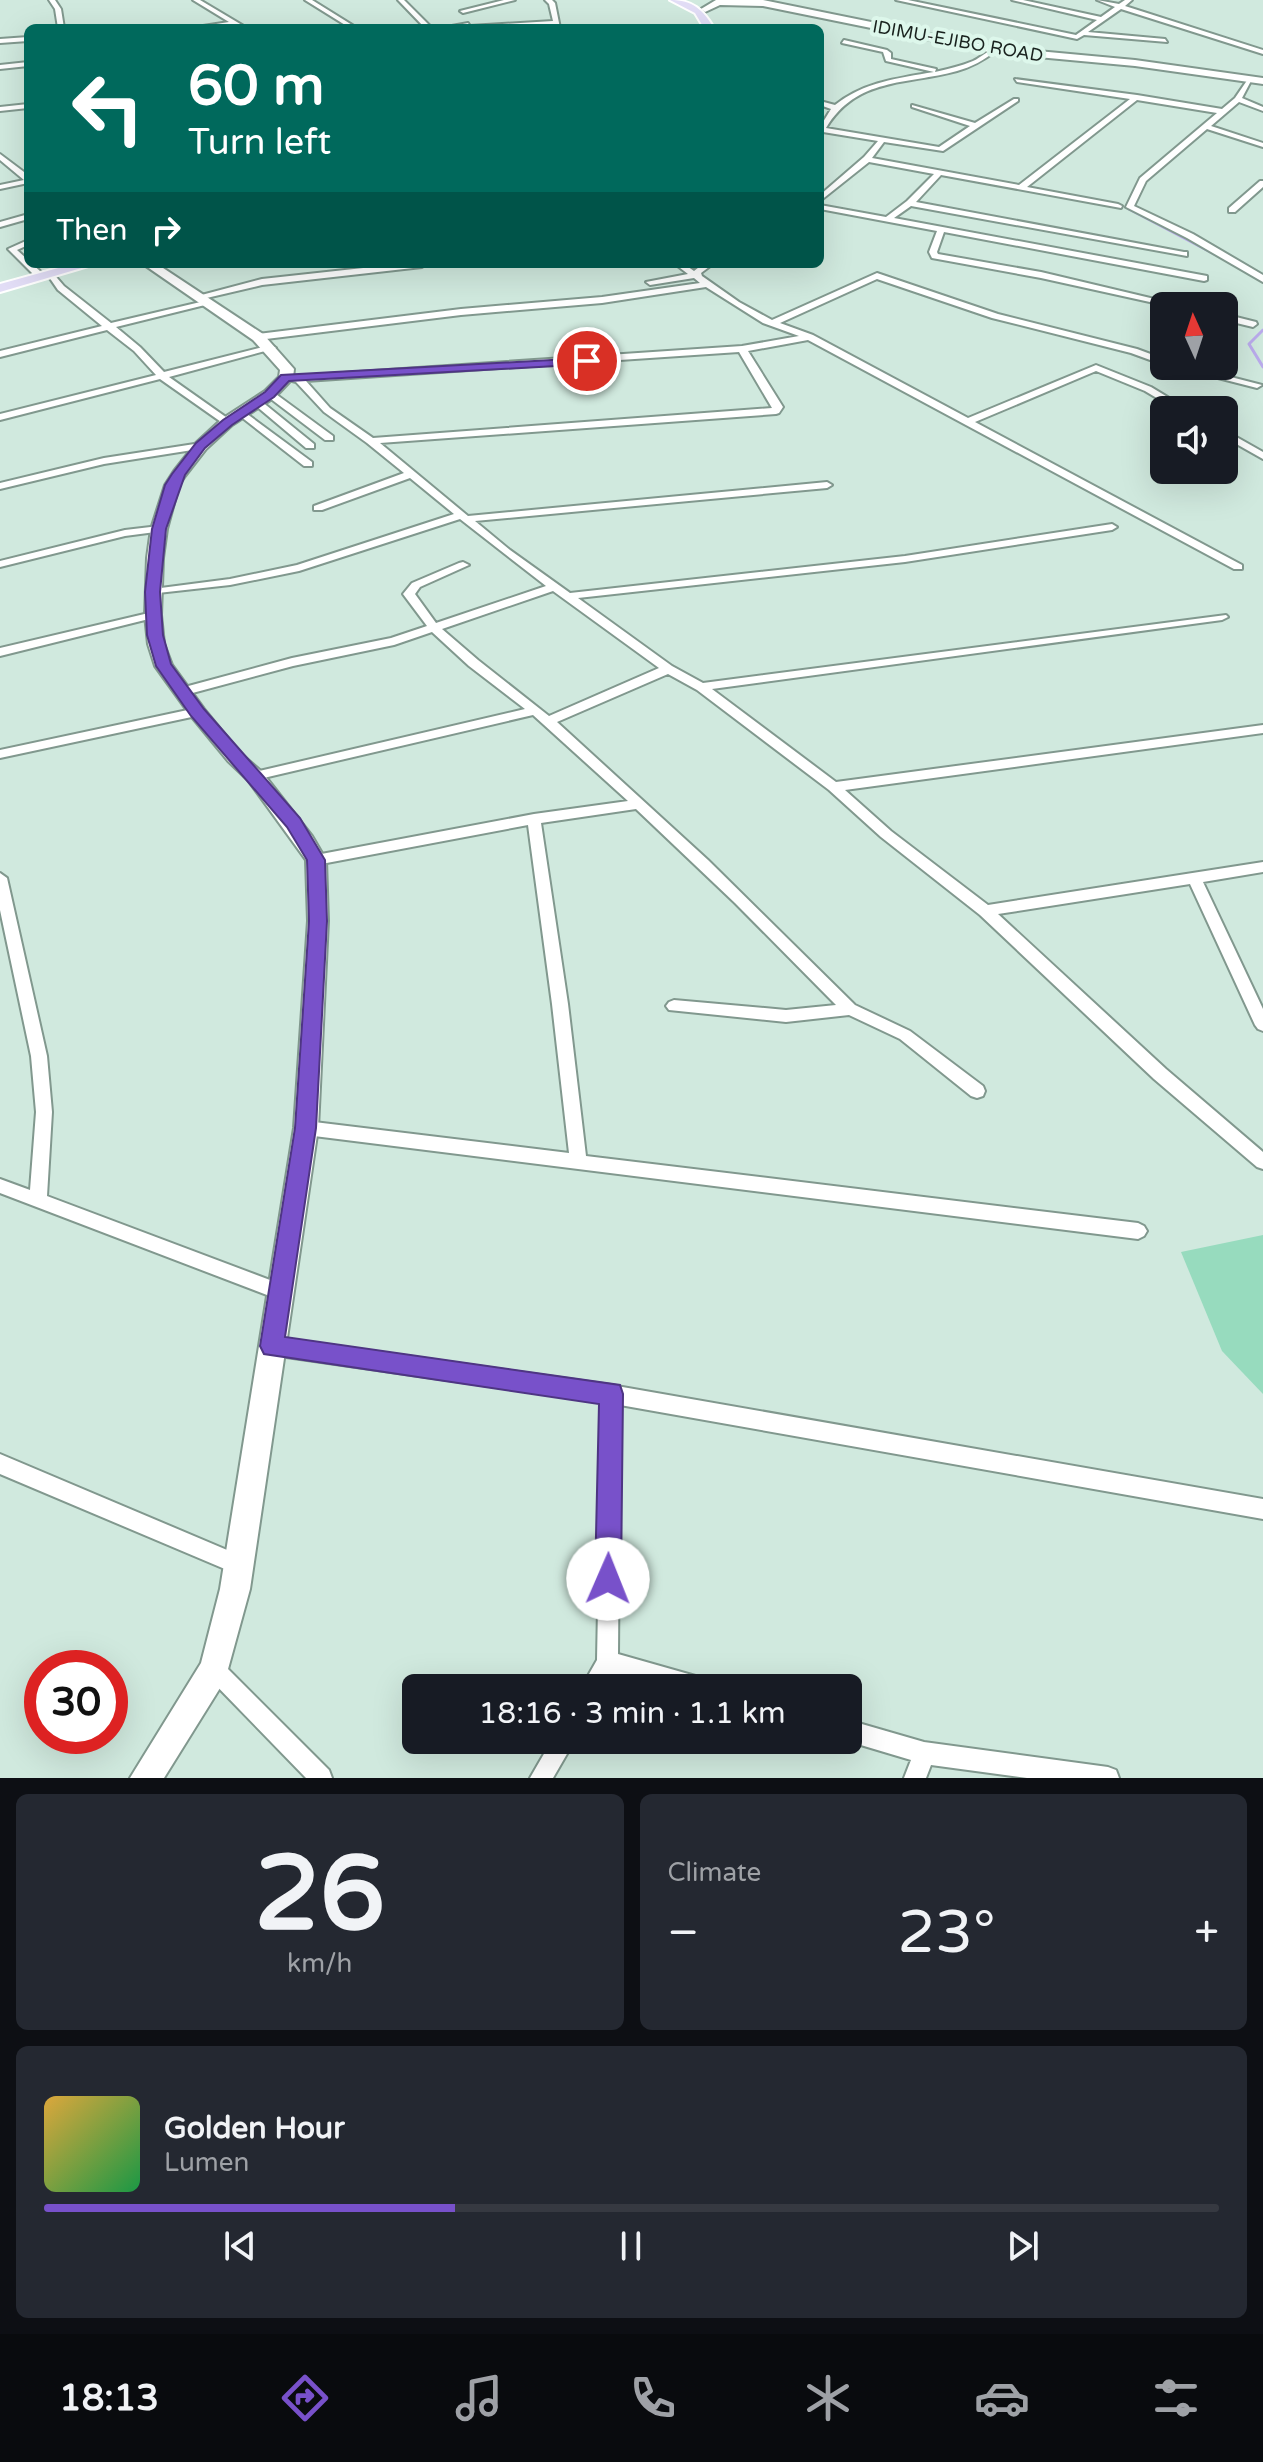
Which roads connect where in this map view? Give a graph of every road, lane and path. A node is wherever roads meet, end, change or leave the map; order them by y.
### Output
1 (52, 0) edge
2 (196, 0) edge
3 (308, 0) edge
4 (401, 0) edge
5 (512, 0) edge
6 (548, 0) edge
7 (675, 0) edge
8 (685, 0) edge
9 (751, 0) edge
10 (899, 0) edge
11 (1015, 0) edge
12 (1100, 0) edge
13 (1129, 0) edge
14 (1119, 6) junction
15 (705, 9) junction
16 (1102, 19) junction
17 (234, 23) joint
18 (60, 24) edge
19 (226, 24) edge
20 (347, 24) edge
21 (425, 24) edge
22 (467, 24) edge
23 (557, 24) edge
24 (707, 24) edge
25 (715, 24) edge
26 (1079, 35) junction
27 (24, 39) edge
28 (0, 41) edge
29 (1165, 41) dead end
30 (844, 42) dead end
31 (994, 50) junction
32 (1263, 52) edge
33 (1080, 56) junction
34 (24, 64) edge
35 (0, 67) edge
36 (942, 71) junction
37 (1017, 80) dead end
38 (1250, 80) junction
39 (1263, 80) edge
40 (1137, 97) junction
41 (1238, 99) junction
42 (1016, 100) dead end
43 (824, 104) edge
44 (24, 106) edge
45 (914, 106) dead end
46 (836, 108) junction
47 (0, 109) edge
48 (1263, 109) edge
49 (1225, 112) junction
50 (824, 126) edge
51 (977, 126) junction
52 (1205, 126) junction
53 (824, 131) edge
54 (883, 139) junction
55 (1263, 145) edge
56 (0, 156) edge
57 (867, 159) junction
58 (940, 172) junction
59 (24, 177) edge
60 (24, 181) edge
61 (1263, 183) edge
62 (0, 187) edge
63 (1022, 187) junction
64 (824, 192) edge
65 (910, 203) junction
66 (1118, 206) dead end
67 (824, 208) edge
68 (1232, 210) dead end
69 (24, 218) edge
70 (888, 219) junction
71 (1, 224) edge
72 (941, 230) junction
73 (24, 244) edge
74 (1184, 254) dead end
75 (24, 258) edge
76 (36, 268) edge
77 (59, 268) edge
78 (70, 268) edge
79 (155, 268) edge
80 (386, 268) edge
81 (686, 268) edge
82 (704, 268) edge
83 (44, 274) junction
84 (697, 274) junction
85 (1204, 278) dead end
86 (1263, 279) edge
87 (650, 282) dead end
88 (708, 284) junction
89 (0, 286) edge
90 (202, 299) junction
91 (1150, 299) edge
92 (1238, 320) edge
93 (773, 323) junction
94 (1253, 324) dead end
95 (110, 327) junction
96 (810, 337) junction
97 (264, 342) junction
98 (742, 349) junction
99 (0, 354) edge
100 (1150, 357) edge
101 (162, 376) junction
102 (292, 378) junction
103 (1236, 380) edge
104 (1257, 385) dead end
105 (1160, 396) edge
106 (250, 408) junction
107 (0, 417) edge
108 (969, 421) junction
109 (329, 438) dead end
110 (371, 441) junction
111 (1238, 441) edge
112 (201, 446) junction
113 (310, 446) dead end
114 (1263, 456) edge
115 (308, 464) dead end
116 (411, 474) junction
117 (827, 485) dead end
118 (0, 486) edge
119 (318, 508) dead end
120 (463, 517) junction
121 (1112, 527) dead end
122 (159, 529) junction
123 (0, 564) edge
124 (463, 565) dead end
125 (1238, 567) dead end
126 (554, 587) junction
127 (153, 592) junction
128 (569, 596) junction
129 (153, 615) junction
130 (1222, 617) dead end
131 (435, 628) junction
132 (0, 652) edge
133 (668, 669) junction
134 (701, 687) junction
135 (185, 691) junction
136 (534, 711) junction
137 (197, 712) junction
138 (548, 721) junction
139 (1263, 729) edge
140 (0, 754) edge
141 (255, 776) junction
142 (834, 787) junction
143 (640, 804) junction
144 (534, 819) junction
145 (316, 860) junction
146 (1263, 867) edge
147 (0, 878) edge
148 (1195, 879) junction
149 (985, 911) junction
150 (674, 1006) dead end
151 (850, 1009) junction
152 (1263, 1025) edge
153 (977, 1091) dead end
154 (306, 1128) junction
155 (578, 1161) junction
156 (1263, 1162) edge
157 (0, 1186) edge
158 (38, 1201) junction
159 (1138, 1231) dead end
160 (280, 1292) junction
161 (272, 1346) junction
162 (611, 1394) junction
163 (0, 1464) edge
164 (1263, 1509) edge
165 (239, 1565) junction
166 (607, 1662) junction
167 (214, 1669) junction
168 (600, 1674) edge
169 (649, 1674) edge
170 (862, 1735) edge
171 (924, 1753) junction
172 (556, 1754) edge
173 (146, 1778) edge
174 (321, 1778) edge
175 (541, 1778) edge
176 (915, 1778) edge
177 (1108, 1778) edge

1 - 18 street
2 - 17 street
3 - 20 street
4 - 21 street
5 - 22 street
6 - 23 street
7 - 24 main road
8 - 15 main road
9 - 33 main road, IDIMU-EJIBO ROAD
10 - 26 street
11 - 16 street
12 - 14 street
13 - 14 street
14 - 16 street
14 - 32 street
15 - 25 main road
15 - 31 main road, IDIMU-EJIBO ROAD
16 - 26 street
17 - 19 street
26 - 29 street
26 - 33 street
27 - 28 street
30 - 36 street
31 - 36 street
31 - 38 main road, IDIMU-EJIBO ROAD
33 - 39 main road, IDIMU-EJIBO ROAD
34 - 35 street
36 - 46 street
37 - 40 street
38 - 39 main road, IDIMU-EJIBO ROAD
38 - 41 street
40 - 49 street
40 - 63 street
41 - 48 street
41 - 49 street
42 - 51 street
43 - 46 street
44 - 47 street
45 - 51 street
46 - 50 street
49 - 52 street
51 - 54 street
52 - 55 street
52 - 86 street
53 - 54 street
54 - 57 street
56 - 59 street
57 - 58 street
57 - 64 street
58 - 63 street
58 - 65 street
60 - 62 street
61 - 68 street
63 - 66 street
65 - 70 street
65 - 74 street
67 - 70 street
69 - 71 street
70 - 72 street
72 - 85 street
72 - 91 street
73 - 75 street
76 - 83 street
77 - 83 main road
78 - 83 main road
79 - 90 main road
80 - 90 street
81 - 84 street
82 - 84 street
83 - 89 main road
83 - 95 street
84 - 87 street
84 - 88 street
88 - 93 street
88 - 97 street
90 - 95 street
90 - 97 main road
92 - 94 street
93 - 96 street
93 - 100 street
95 - 99 street
95 - 101 street
96 - 98 street
96 - 108 street
97 - 101 street
97 - 102 main road
98 - 102 street
98 - 110 street
101 - 106 street
101 - 107 street
102 - 106 main road
102 - 110 street
103 - 104 street
105 - 108 street
106 - 109 street
106 - 112 main road
106 - 113 street
106 - 115 street
108 - 125 street
110 - 116 street
111 - 114 street
112 - 118 street
112 - 122 main road
116 - 119 street
116 - 120 street
117 - 120 street
120 - 126 street
120 - 127 street
121 - 128 street
122 - 123 street
122 - 127 main road
124 - 131 street
126 - 128 street
126 - 131 street
127 - 129 main road
128 - 133 street
129 - 132 street
129 - 135 main road
130 - 134 street
131 - 135 street
131 - 136 street
133 - 134 street
133 - 138 street
134 - 142 street
135 - 137 main road
136 - 138 street
136 - 141 street
137 - 140 street
137 - 141 main road
138 - 143 street
139 - 142 street
141 - 145 main road
142 - 149 street
143 - 144 street
143 - 151 street
144 - 145 street
144 - 155 street
145 - 154 main road
146 - 148 street
147 - 158 street
148 - 149 street
148 - 152 street
149 - 156 street
150 - 151 street
151 - 153 street
154 - 155 street
154 - 160 main road
155 - 159 street
157 - 158 street
158 - 160 street
160 - 161 main road
161 - 162 street
161 - 165 main road
162 - 164 street
162 - 166 street
163 - 165 street
165 - 167 main road
166 - 168 street
166 - 169 street
167 - 173 main road
167 - 174 street
170 - 171 street
171 - 176 street
171 - 177 street
172 - 175 street

